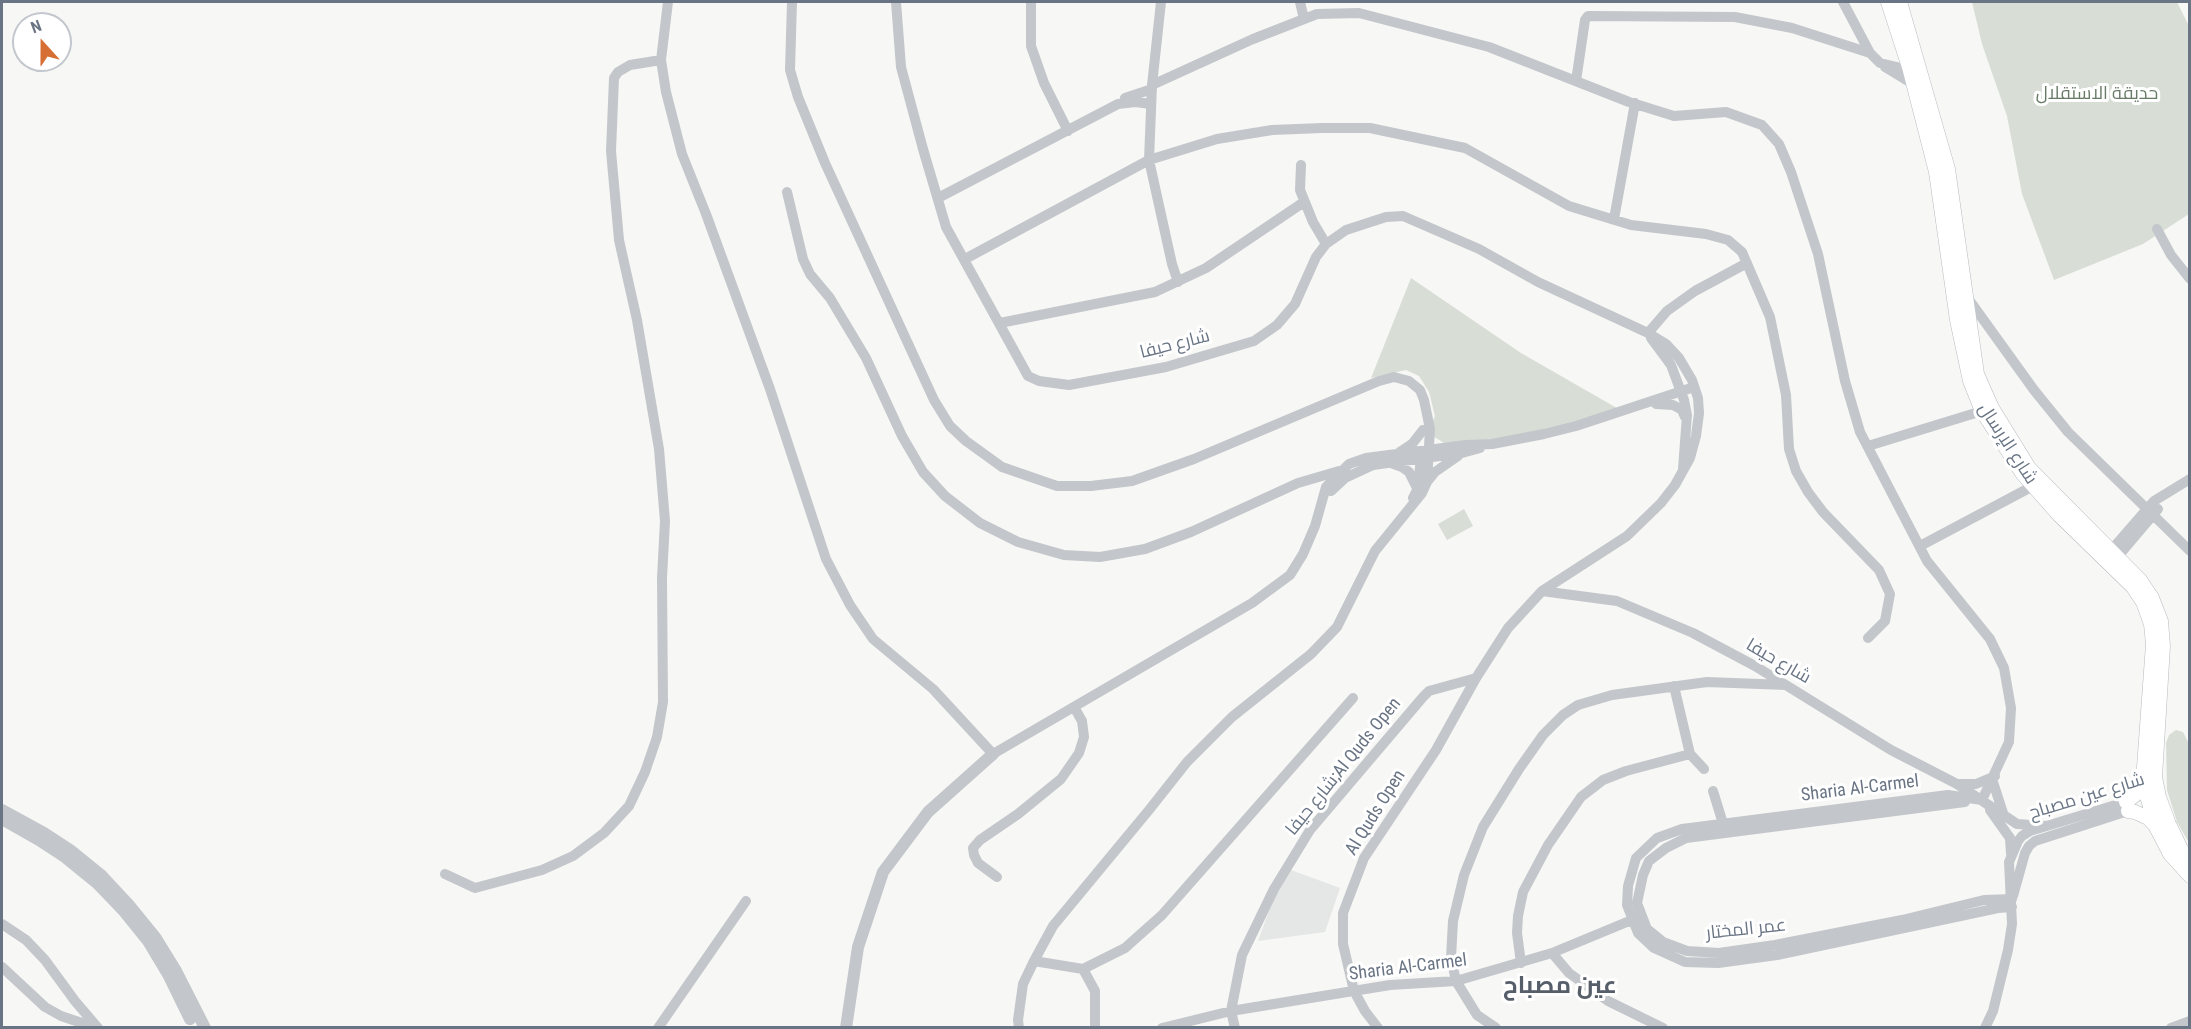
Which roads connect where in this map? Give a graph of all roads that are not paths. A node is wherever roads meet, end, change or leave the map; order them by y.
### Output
1 (668, 2) edge
2 (792, 2) edge
3 (896, 2) edge
4 (1031, 2) edge
5 (1161, 2) edge
6 (1300, 2) edge
7 (1843, 2) edge
8 (1888, 2) edge
9 (1900, 2) edge
10 (1360, 7) edge
11 (1304, 19) junction
12 (1903, 50) junction
13 (1870, 53) junction
14 (661, 60) junction
15 (1880, 63) junction
16 (1909, 67) junction
17 (1576, 81) junction
18 (1913, 84) junction
19 (1152, 87) junction
20 (1118, 104) junction
21 (1151, 104) junction
22 (1635, 104) junction
23 (1068, 131) junction
24 (1149, 160) junction
25 (1301, 165) dead end
26 (788, 192) dead end
27 (938, 198) junction
28 (1304, 202) junction
29 (1614, 219) junction
30 (2157, 230) dead end
31 (1326, 244) junction
32 (966, 259) junction
33 (1747, 263) junction
34 (2190, 279) edge
35 (1178, 282) junction
36 (1966, 296) junction
37 (1000, 323) junction
38 (1648, 333) junction
39 (1671, 365) junction
40 (1694, 387) junction
41 (1681, 391) junction
42 (1643, 404) junction
43 (1982, 411) junction
44 (1686, 418) junction
45 (1426, 430) junction
46 (1492, 444) junction
47 (1868, 446) junction
48 (1451, 447) junction
49 (1462, 453) junction
50 (1425, 455) junction
51 (1394, 458) junction
52 (1683, 470) junction
53 (1340, 471) junction
54 (2190, 479) edge
55 (1426, 482) junction
56 (2033, 486) junction
57 (1417, 490) junction
58 (1320, 506) junction
59 (2150, 512) junction
60 (1402, 517) junction
61 (1920, 546) junction
62 (2190, 550) edge
63 (2111, 557) junction
64 (1542, 591) junction
65 (1508, 628) joint
66 (1868, 638) dead end
67 (1476, 678) junction
68 (1786, 685) junction
69 (1674, 686) junction
70 (1353, 698) dead end
71 (1074, 707) junction
72 (993, 754) junction
73 (1690, 754) junction
74 (1704, 769) dead end
75 (1994, 779) junction
76 (1952, 782) junction
77 (1713, 791) dead end
78 (1948, 795) junction
79 (2151, 795) junction
80 (1982, 800) junction
81 (2127, 807) junction
82 (2, 810) edge
83 (2004, 816) junction
84 (2, 819) edge
85 (2155, 825) junction
86 (2046, 826) junction
87 (1724, 828) junction
88 (2014, 839) junction
89 (2035, 841) junction
90 (2190, 859) edge
91 (445, 874) dead end
92 (2190, 876) edge
93 (997, 877) dead end
94 (2009, 881) junction
95 (1984, 900) junction
96 (746, 902) dead end
97 (2012, 903) junction
98 (1637, 917) junction
99 (2, 924) edge
100 (1552, 953) junction
101 (1034, 961) junction
102 (1521, 963) junction
103 (2, 967) edge
104 (1083, 969) junction
105 (1456, 981) junction
106 (1354, 991) junction
107 (1231, 1011) junction
108 (1993, 1011) junction
109 (2190, 1021) edge
110 (98, 1028) edge
111 (195, 1028) edge
112 (205, 1028) edge
113 (658, 1028) edge
114 (846, 1028) edge
115 (1019, 1028) edge
116 (1095, 1028) edge
117 (1162, 1028) edge
118 (1235, 1028) edge
119 (1378, 1028) edge
120 (1496, 1028) edge
121 (1663, 1028) edge
122 (1985, 1028) edge
123 (1992, 1028) edge
124 (2171, 1028) edge

1 - 14 street
2 - 45 street
3 - 27 street, شارع حيفا
4 - 23 street
5 - 19 street
6 - 11 street
7 - 13 street
8 - 12 main road, شارع الإرسال
9 - 36 main road, شارع الإرسال
10 - 11 street
10 - 17 street
11 - 19 street
12 - 15 street
12 - 16 main road, شارع الإرسال
13 - 15 street
13 - 17 street
14 - 72 street
14 - 91 street
15 - 16 street
15 - 18 street
16 - 18 main road, شارع الإرسال
17 - 22 street
18 - 43 main road, شارع الإرسال
19 - 20 street
19 - 21 street
20 - 21 street
20 - 23 street
21 - 24 street
22 - 29 street
22 - 47 street
23 - 27 street
24 - 29 street
24 - 32 street
24 - 35 street
25 - 28 street
26 - 53 street
27 - 32 street, شارع حيفا
28 - 31 street
28 - 35 street
29 - 33 street
30 - 34 street
31 - 37 street, شارع حيفا
31 - 38 street, شارع حيفا
32 - 37 street, شارع حيفا
33 - 38 street
33 - 66 street
35 - 37 street
36 - 59 street
36 - 63 main road, شارع الإرسال
38 - 39 street, شارع حيفا
38 - 40 street, شارع حيفا
39 - 41 street, شارع حيفا
39 - 42 street
40 - 41 street
40 - 52 street, شارع حيفا
41 - 42 street
41 - 44 street, شارع حيفا
42 - 44 street
42 - 46 street
43 - 47 street
43 - 56 main road, شارع الإرسال
44 - 52 street, شارع حيفا
45 - 48 street
45 - 50 street
45 - 51 street
46 - 48 street
46 - 49 street
47 - 61 street
48 - 50 street
49 - 50 street
49 - 55 street
50 - 51 street
50 - 55 street
50 - 57 street
51 - 53 street
51 - 57 street
51 - 58 street
52 - 64 street, شارع حيفا
53 - 58 street
54 - 59 street
55 - 60 street
56 - 61 street
56 - 63 main road, شارع الإرسال
57 - 60 street
58 - 71 street
59 - 62 street
59 - 63 street
60 - 101 street
61 - 75 street
63 - 79 main road, شارع الإرسال
64 - 65 street, شارع حيفا
64 - 68 street, شارع حيفا
65 - 67 street, Al Quds Open
67 - 106 street, Al Quds Open
67 - 107 street, شارع حيفا;Al Quds Open
68 - 69 street
68 - 76 street, شارع حيفا
69 - 73 street
69 - 105 street
70 - 104 street
71 - 72 street
71 - 93 street
72 - 114 street
73 - 74 street
73 - 102 street
75 - 76 street
75 - 80 street
75 - 83 street
76 - 78 street
76 - 80 street, شارع حيفا
77 - 87 street
78 - 80 street, Sharia Al-Carmel
78 - 87 street, Sharia Al-Carmel
79 - 81 street, شارع عين مصباح
79 - 81 main road
79 - 85 main road, شارع الإرسال
79 - 90 main road, شارع الإرسال
80 - 83 street, شارع حيفا
80 - 87 street
80 - 88 street
81 - 85 main road
81 - 86 street, شارع عين مصباح
81 - 89 street, شارع عين مصباح
82 - 112 street
83 - 86 street, شارع حيفا
84 - 111 street
85 - 92 main road, شارع الإرسال
86 - 88 street, شارع عين مصباح
87 - 98 street, Sharia Al-Carmel
88 - 89 street
88 - 94 street, شارع عين مصباح
89 - 97 street, شارع عين مصباح
94 - 95 street
94 - 97 street, شارع عين مصباح
95 - 97 street, عمر المختار
95 - 98 street, عمر المختار
96 - 113 street
97 - 98 street, Sharia Al-Carmel
97 - 108 street, شارع عين مصباح
98 - 100 street, Sharia Al-Carmel
99 - 110 street
100 - 102 street, Sharia Al-Carmel
100 - 121 street
101 - 104 street
101 - 115 street
102 - 105 street, Sharia Al-Carmel
103 - 110 street
104 - 116 street
105 - 106 street, Sharia Al-Carmel
105 - 120 street
106 - 107 street, Sharia Al-Carmel
106 - 119 street, Al Quds Open
107 - 117 street
107 - 118 street
108 - 122 street, شارع عين مصباح
108 - 123 street
109 - 124 street

